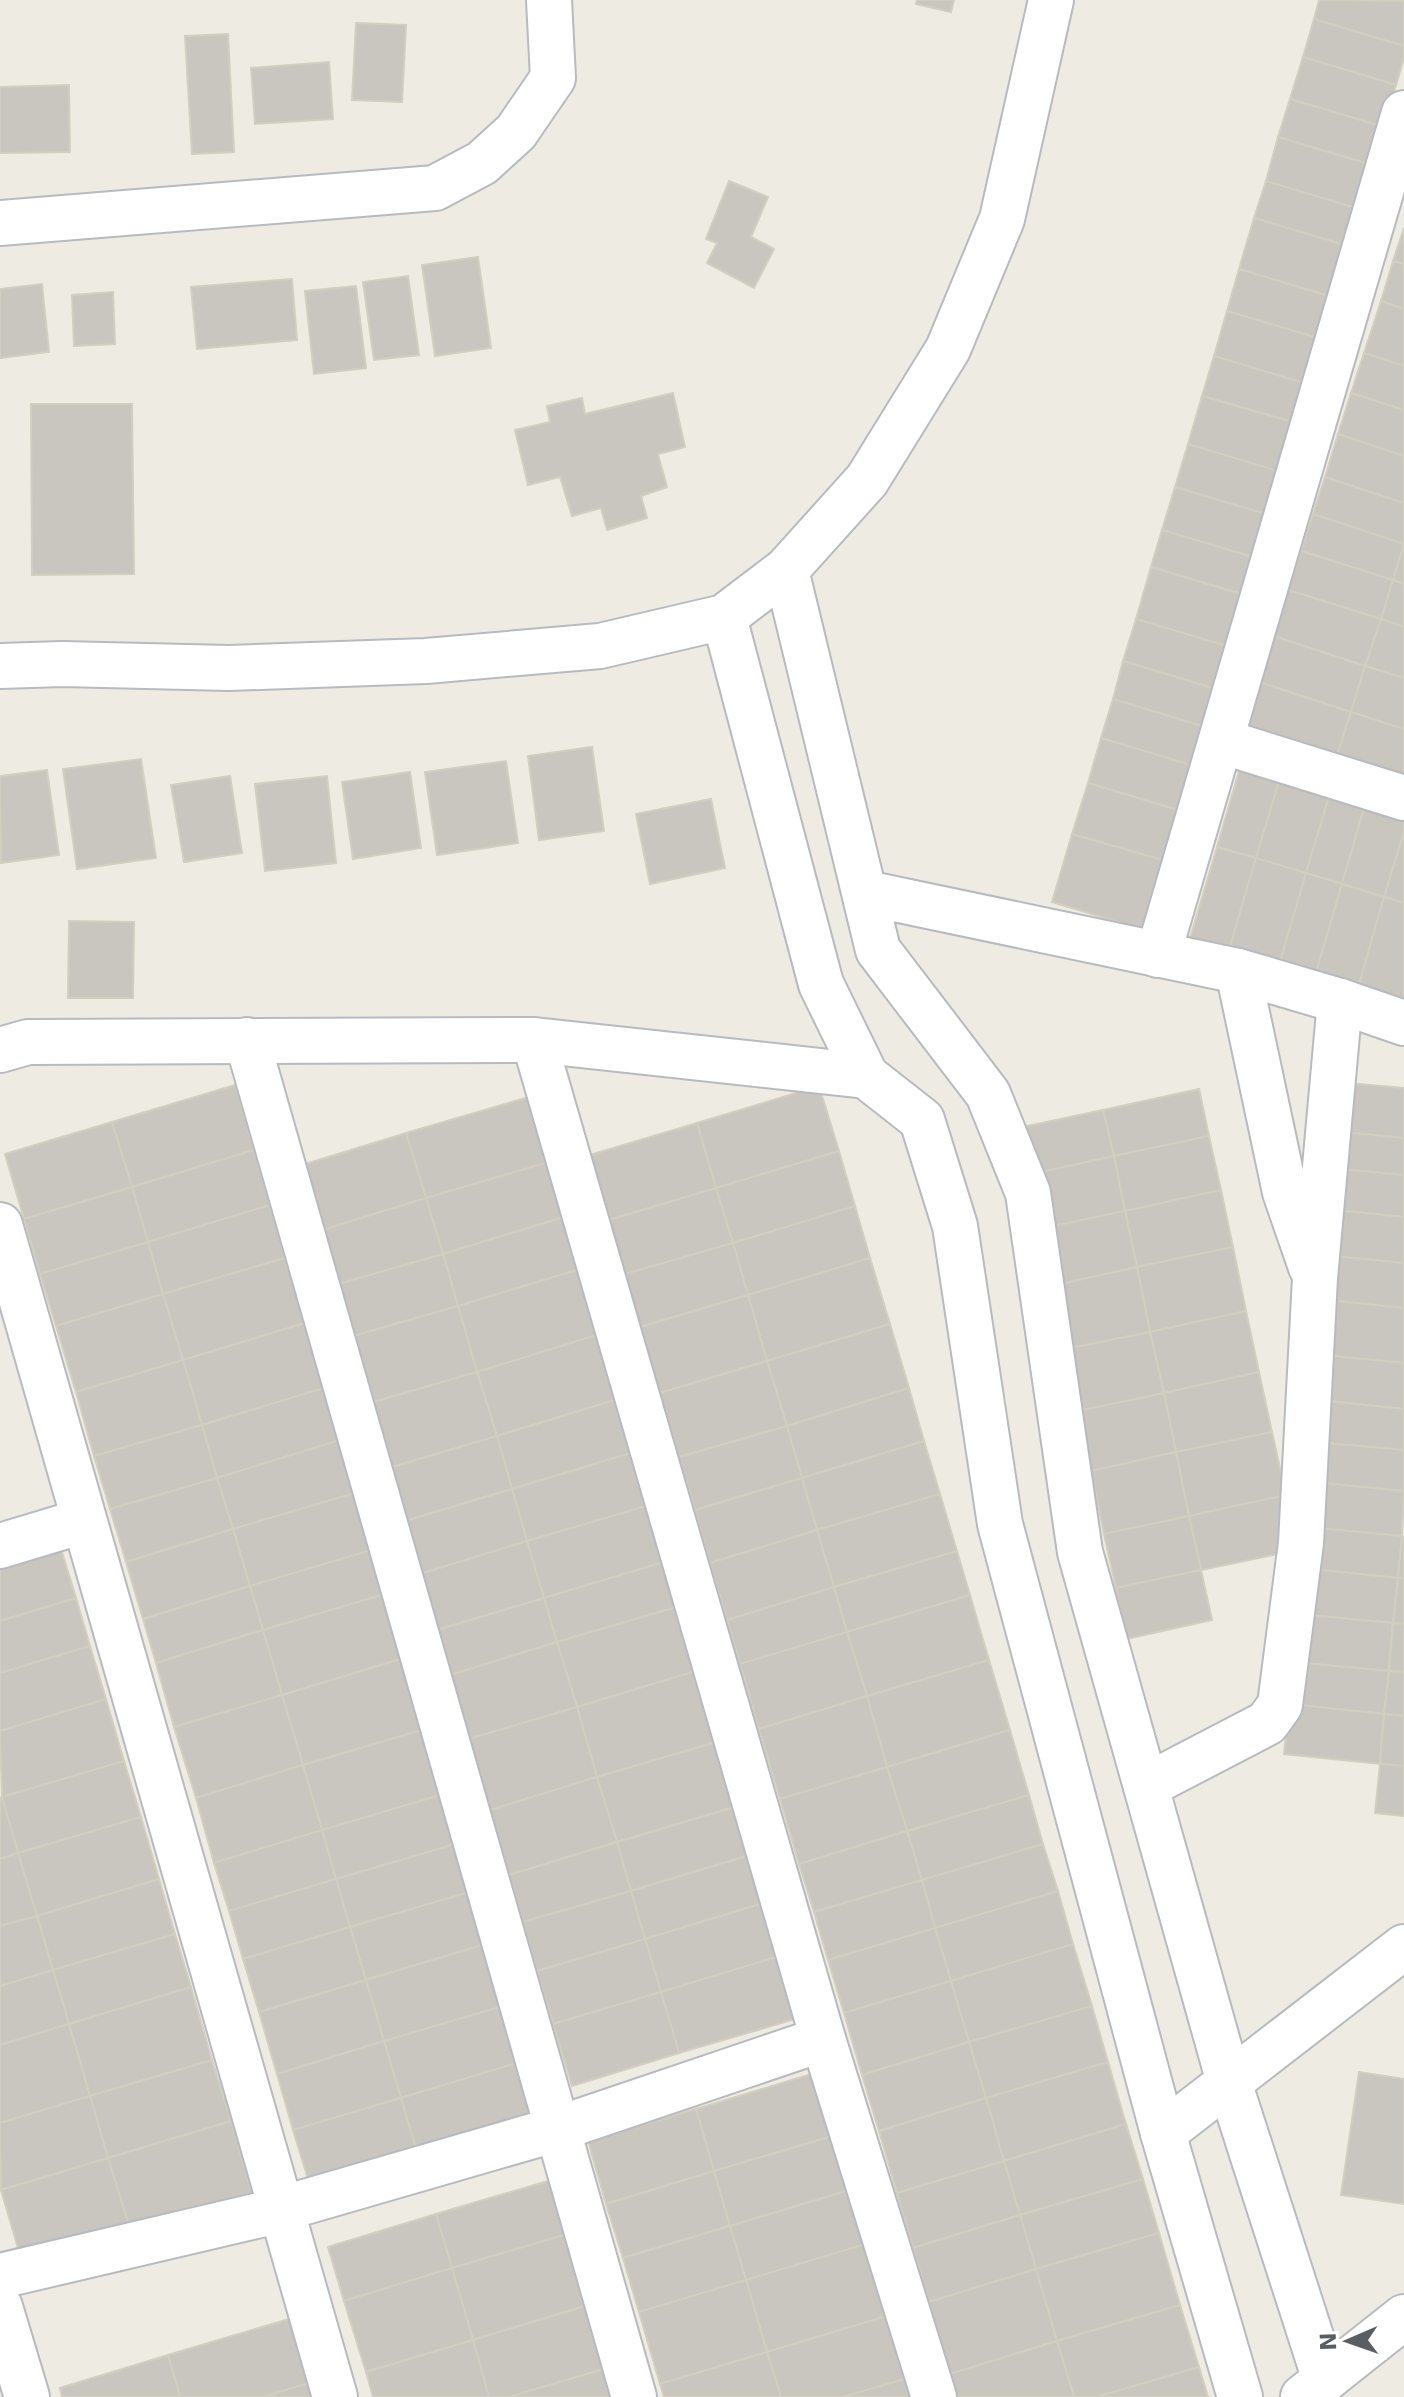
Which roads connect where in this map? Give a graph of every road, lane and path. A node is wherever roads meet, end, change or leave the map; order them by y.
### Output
1 (549, 0) edge
2 (1051, 0) edge
3 (1404, 113) edge
4 (0, 223) edge
5 (786, 570) junction
6 (724, 617) junction
7 (0, 666) edge
8 (1221, 741) junction
9 (1404, 798) edge
10 (866, 893) junction
11 (1158, 955) junction
12 (1238, 971) junction
13 (1340, 1001) junction
14 (1404, 1023) edge
15 (247, 1040) junction
16 (534, 1040) junction
17 (0, 1050) edge
18 (866, 1076) junction
19 (0, 1225) edge
20 (1315, 1278) junction
21 (83, 1521) junction
22 (0, 1546) edge
23 (1146, 1786) junction
24 (1404, 1947) edge
25 (823, 2039) junction
26 (1229, 2082) junction
27 (557, 2129) junction
28 (1163, 2133) junction
29 (282, 2208) junction
30 (0, 2276) edge
31 (0, 2307) edge
32 (1404, 2317) edge
33 (1314, 2389) edge
34 (27, 2397) edge
35 (335, 2397) edge
36 (634, 2397) edge
37 (934, 2397) edge
38 (1240, 2397) edge

1 - 4 street
2 - 5 street
3 - 8 street
5 - 6 street
5 - 10 street
6 - 7 street
6 - 18 street
8 - 9 street
8 - 11 street
10 - 11 street
10 - 23 street
11 - 12 street
12 - 13 street
12 - 20 street
13 - 14 street
13 - 20 street
15 - 16 street
15 - 17 street
15 - 27 street
16 - 18 street
16 - 25 street
18 - 28 street
19 - 21 street
20 - 23 street
21 - 22 street
21 - 29 street
23 - 26 street
24 - 26 street
25 - 27 street
25 - 37 street
26 - 28 street
26 - 33 street
27 - 29 street
27 - 36 street
28 - 38 street
29 - 30 street
29 - 35 street
31 - 34 street
32 - 33 street

